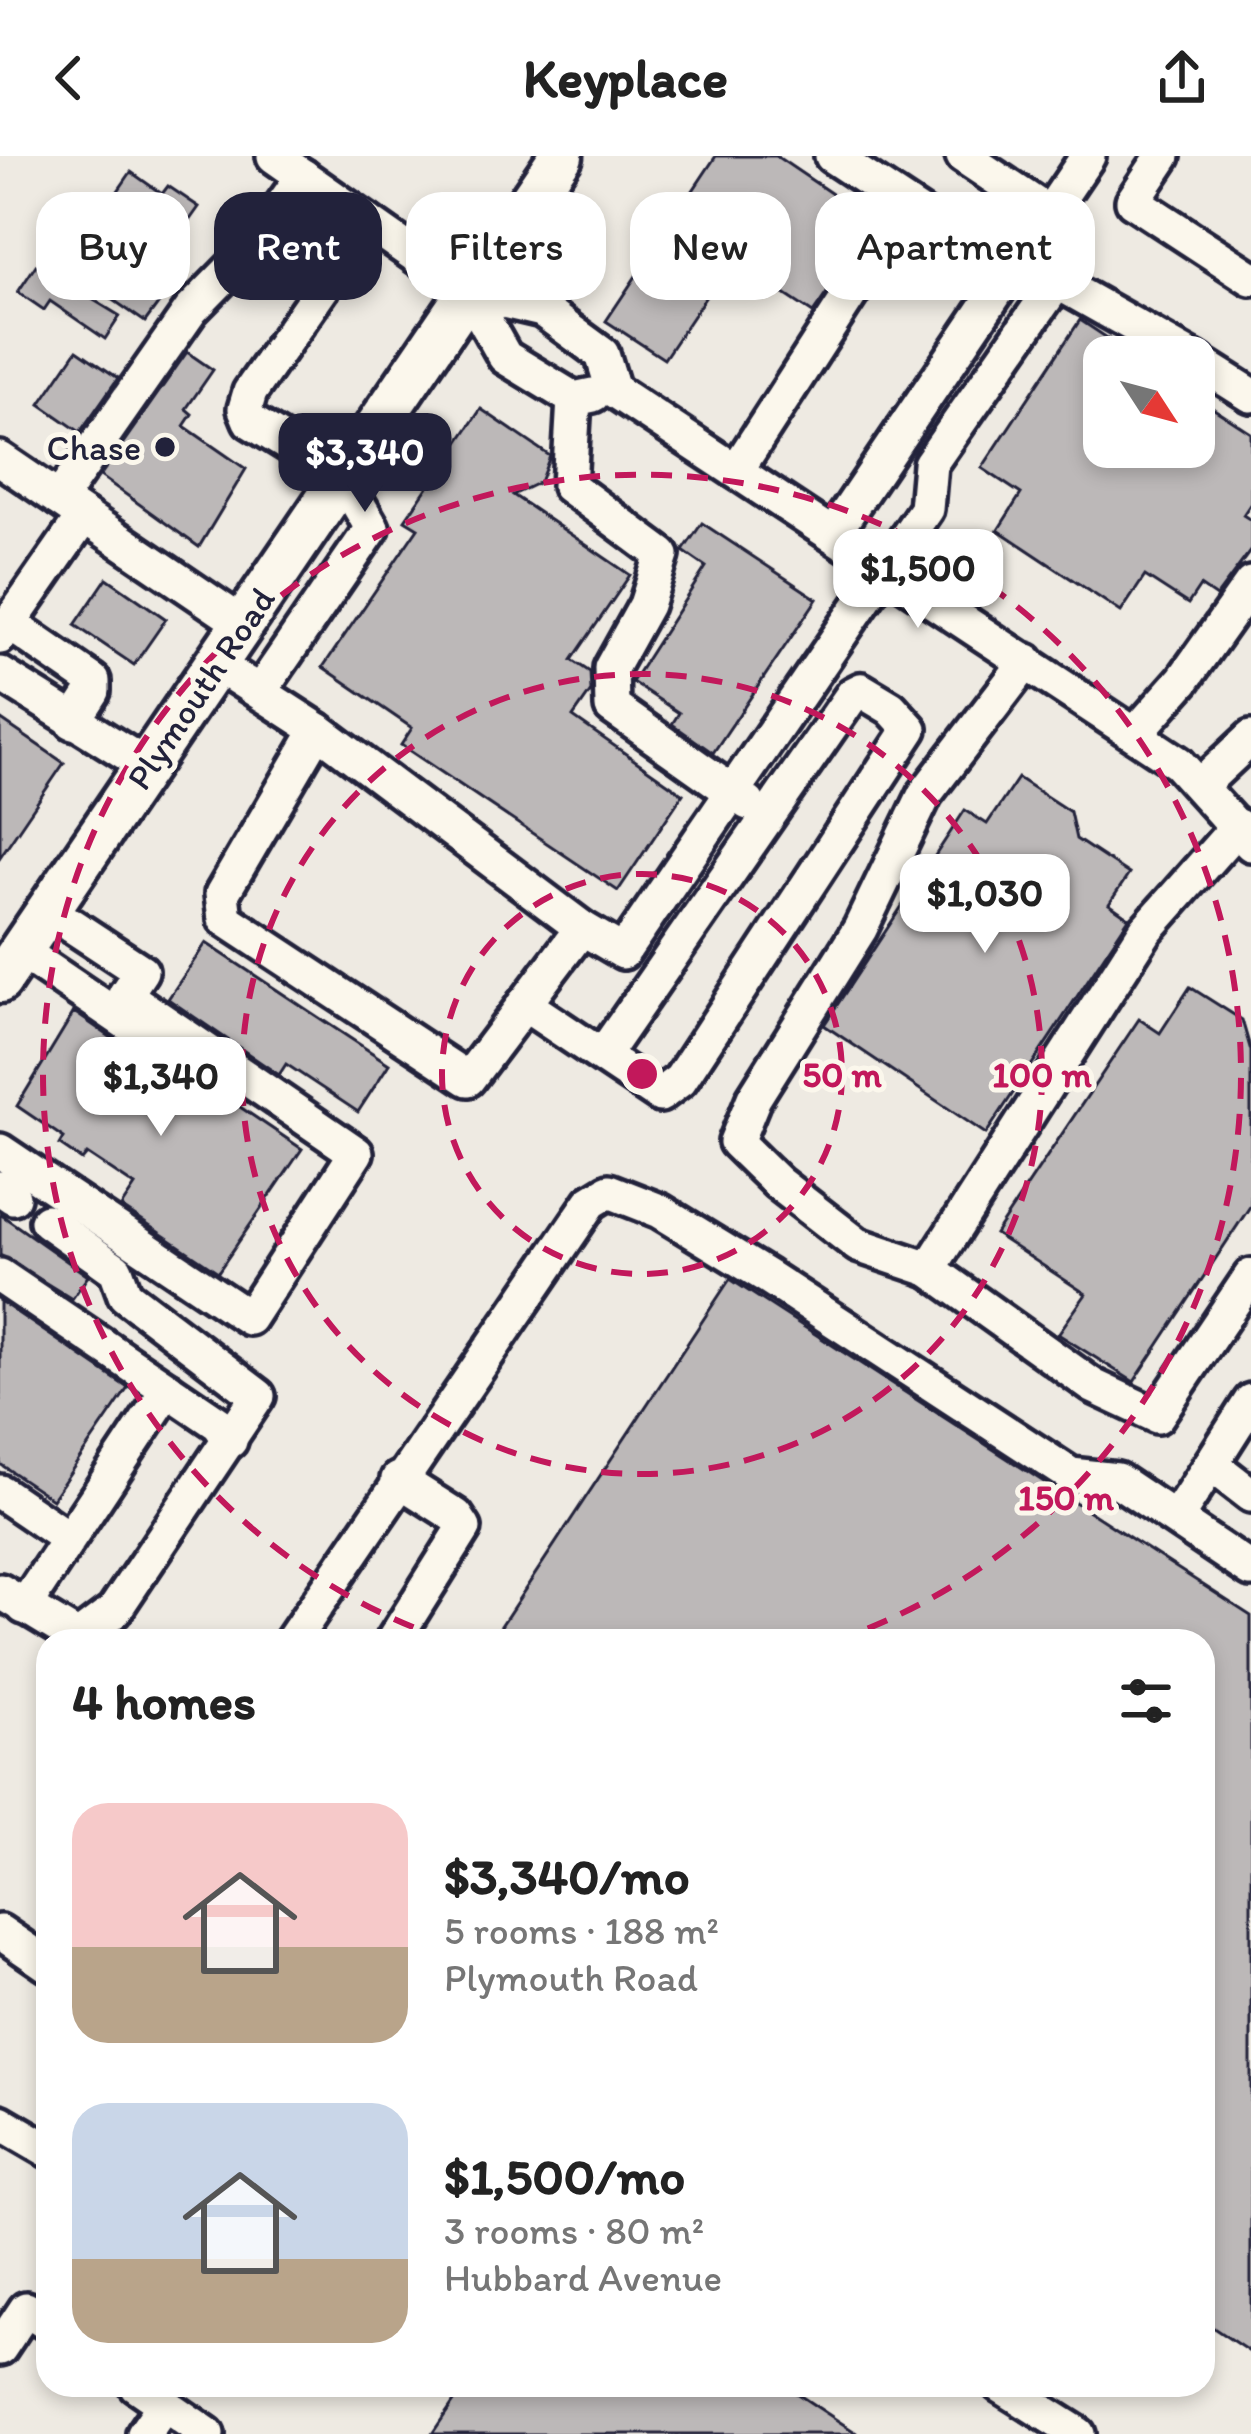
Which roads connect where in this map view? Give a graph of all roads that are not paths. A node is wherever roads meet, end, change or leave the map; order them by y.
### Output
1 (274, 156) edge
2 (561, 156) edge
3 (832, 156) edge
4 (963, 156) edge
5 (1088, 156) edge
6 (1163, 156) edge
7 (303, 176) junction
8 (326, 192) edge
9 (537, 192) edge
10 (887, 192) edge
11 (1017, 192) edge
12 (1064, 192) edge
13 (1251, 278) edge
14 (314, 300) edge
15 (464, 300) edge
16 (473, 300) edge
17 (499, 300) edge
18 (847, 300) edge
19 (993, 300) edge
20 (1153, 336) edge
21 (1215, 372) edge
22 (613, 390) junction
23 (1251, 395) edge
24 (574, 399) junction
25 (0, 459) edge
26 (736, 471) junction
27 (343, 478) junction
28 (72, 507) junction
29 (833, 534) junction
30 (885, 568) junction
31 (1251, 584) edge
32 (243, 624) junction
33 (5, 630) edge
34 (1027, 661) junction
35 (216, 664) junction
36 (0, 674) edge
37 (261, 690) junction
38 (73, 722) junction
39 (318, 730) junction
40 (1135, 734) junction
41 (1251, 738) edge
42 (147, 766) junction
43 (1201, 785) junction
44 (730, 792) junction
45 (768, 816) junction
46 (1244, 835) edge
47 (48, 910) junction
48 (582, 928) junction
49 (9, 961) edge
50 (524, 1004) junction
51 (602, 1056) junction
52 (0, 1151) edge
53 (346, 1172) junction
54 (46, 1221) dead end
55 (929, 1269) junction
56 (0, 1276) edge
57 (1251, 1276) edge
58 (168, 1389) junction
59 (1251, 1401) edge
60 (230, 1442) junction
61 (1211, 1464) junction
62 (398, 1479) junction
63 (0, 1492) edge
64 (1251, 1495) edge
65 (1177, 1518) junction
66 (66, 1538) junction
67 (1251, 1570) edge
68 (12, 1599) edge
69 (63, 1629) edge
70 (90, 1629) edge
71 (300, 1629) edge
72 (401, 1629) edge
73 (0, 1932) edge
74 (36, 1957) edge
75 (0, 2122) edge
76 (36, 2143) edge
77 (36, 2316) edge
78 (0, 2348) edge
79 (154, 2397) edge
80 (164, 2404) junction
81 (1026, 2420) edge
82 (144, 2434) edge
83 (207, 2434) edge
84 (1078, 2434) edge

1 - 7 street
2 - 9 main road, Plymouth Road
3 - 10 street
4 - 11 street
5 - 12 street
6 - 13 street
7 - 8 street
7 - 28 street
14 - 27 street
15 - 27 main road, Plymouth Road
16 - 24 street
17 - 22 street
18 - 26 street
19 - 29 street
20 - 30 street
21 - 23 street
22 - 24 street
22 - 26 street
24 - 44 street
25 - 28 street
26 - 29 street
27 - 32 main road, Plymouth Road
27 - 37 street
28 - 32 street
28 - 33 street
29 - 30 street
30 - 34 street
30 - 44 street
31 - 40 street
32 - 35 main road, Plymouth Road
33 - 38 street
34 - 40 street
34 - 55 street
35 - 37 street
35 - 42 main road, Plymouth Road
36 - 38 street
37 - 39 street
38 - 42 street
39 - 48 street
39 - 50 street
40 - 43 street
41 - 43 street
42 - 47 main road, Plymouth Road
43 - 46 street
44 - 45 street
44 - 48 street
45 - 51 street
45 - 51 street
46 - 55 street
47 - 49 main road, Plymouth Road
47 - 53 street
48 - 50 street
49 - 53 street
50 - 51 street
52 - 53 street
54 - 60 street
55 - 57 street
56 - 58 street
58 - 60 street
58 - 66 street
59 - 61 street
60 - 70 street
61 - 64 street
61 - 65 street
62 - 65 street
62 - 71 street
62 - 72 street
63 - 66 street
65 - 67 street
66 - 68 street
68 - 69 street
73 - 74 street
75 - 76 street
77 - 78 street
79 - 80 street
80 - 82 street
80 - 83 street
81 - 84 street

